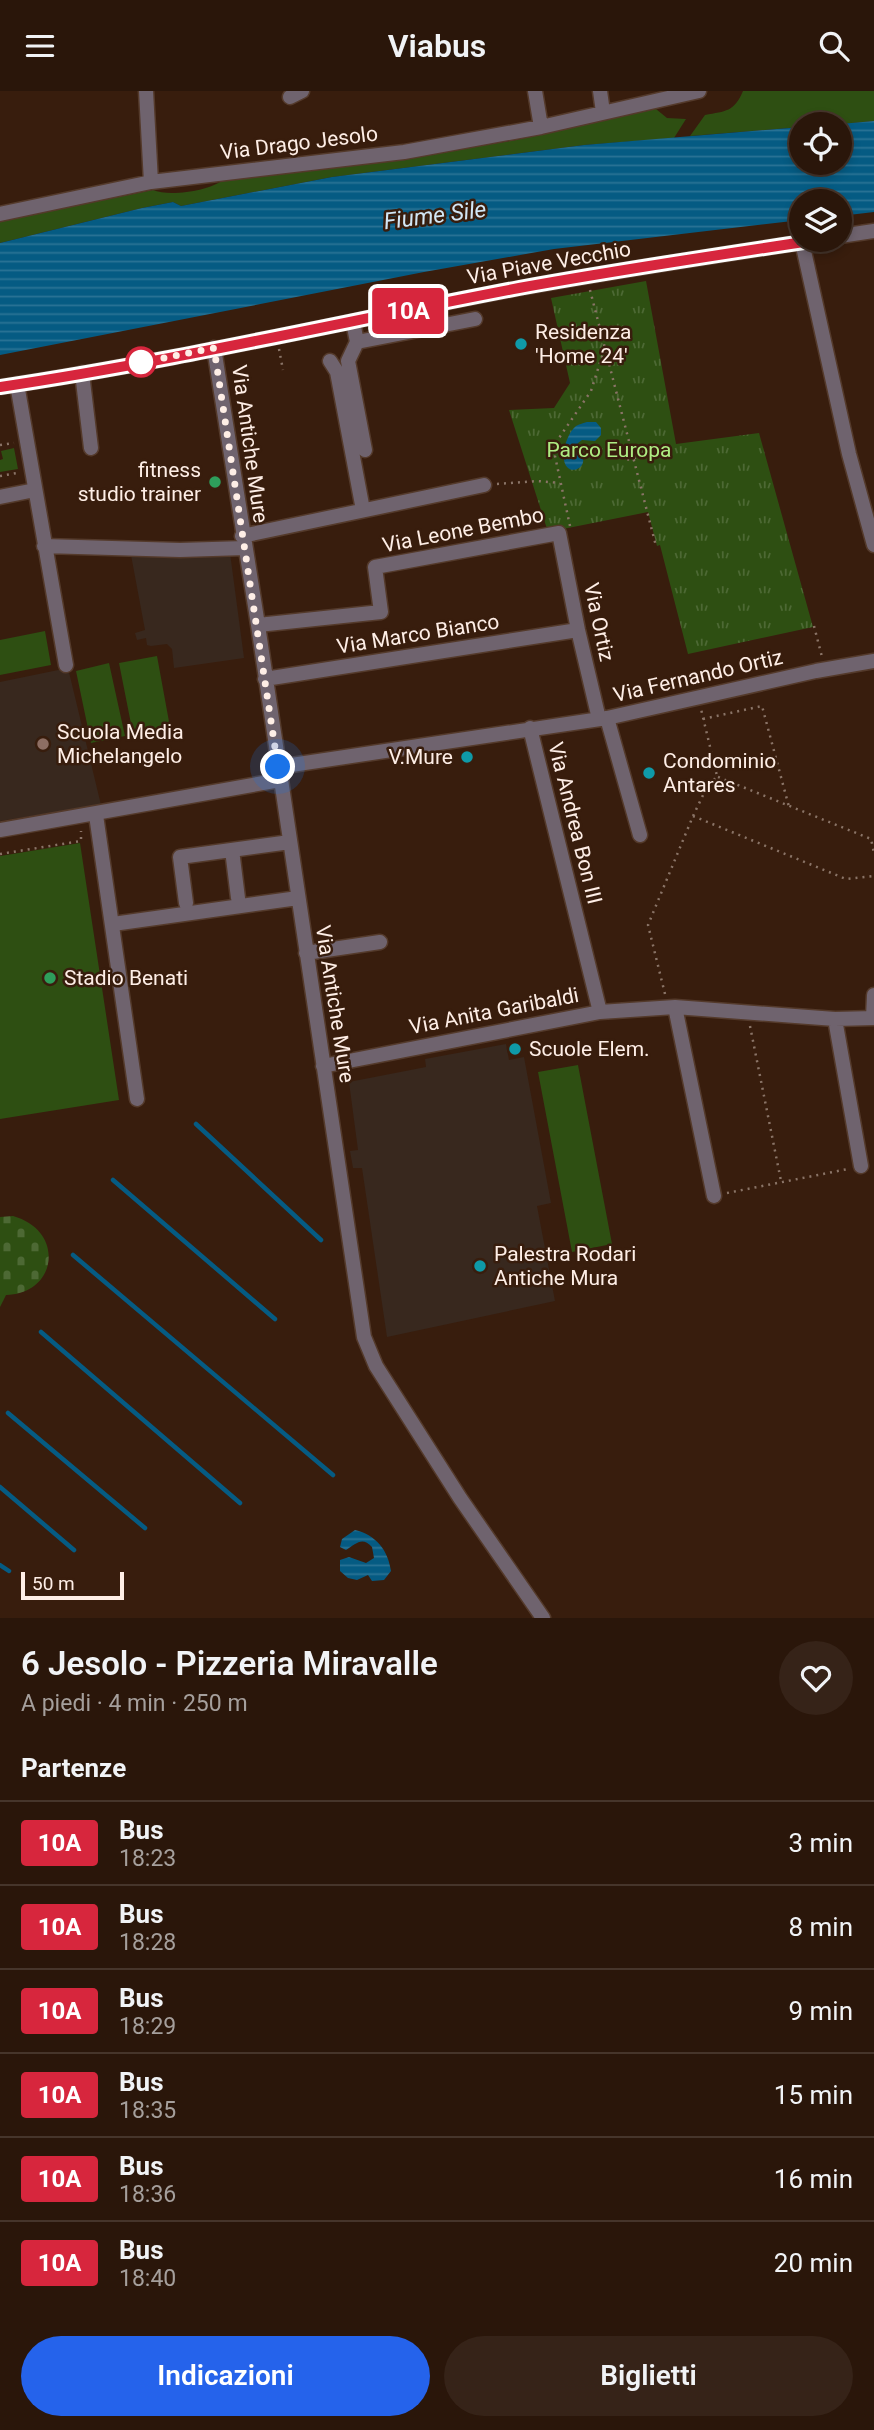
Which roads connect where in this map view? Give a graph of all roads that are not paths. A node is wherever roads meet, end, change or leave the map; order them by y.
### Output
1 (146, 91) edge
2 (535, 91) edge
3 (600, 91) edge
4 (699, 91) edge
5 (603, 112) junction
6 (541, 127) junction
7 (151, 182) junction
8 (0, 214) edge
9 (874, 231) edge
10 (852, 234) edge
11 (789, 244) edge
12 (804, 252) edge
13 (433, 306) junction
14 (475, 319) dead end
15 (353, 322) junction
16 (437, 327) junction
17 (357, 342) junction
18 (214, 348) junction
19 (331, 361) dead end
20 (82, 373) junction
21 (17, 384) junction
22 (0, 387) edge
23 (91, 448) dead end
24 (365, 450) dead end
25 (484, 485) road end
26 (34, 490) junction
27 (0, 496) edge
28 (363, 510) junction
29 (559, 533) joint
30 (243, 542) junction
31 (874, 545) edge
32 (44, 547) junction
33 (258, 625) junction
34 (578, 630) junction
35 (874, 661) edge
36 (66, 665) dead end
37 (265, 679) junction
38 (603, 718) junction
39 (530, 728) junction
40 (279, 773) junction
41 (96, 815) junction
42 (0, 830) edge
43 (640, 835) dead end
44 (290, 842) junction
45 (232, 850) junction
46 (238, 898) dead end
47 (298, 898) junction
48 (186, 903) dead end
49 (113, 924) junction
50 (380, 942) dead end
51 (306, 953) junction
52 (874, 995) edge
53 (670, 1002) junction
54 (600, 1012) junction
55 (874, 1018) edge
56 (835, 1019) junction
57 (323, 1066) junction
58 (137, 1098) dead end
59 (861, 1166) road end
60 (714, 1196) road end
61 (536, 1615) edge

1 - 7 street
2 - 6 street
3 - 5 street
4 - 5 street, Via Drago Jesolo
5 - 6 street, Via Drago Jesolo
6 - 7 street, Via Drago Jesolo
7 - 8 street, Via Drago Jesolo
9 - 10 street
11 - 13 street, Via Piave Vecchio
12 - 31 street
13 - 15 street, Via Piave Vecchio
13 - 16 street
14 - 16 street
15 - 17 street
15 - 18 street, Via Piave Vecchio
16 - 17 street
17 - 24 street
18 - 20 street, Via Piave Vecchio
18 - 30 street, Via Antiche Mure
19 - 28 street
20 - 21 street, Via Piave Vecchio
20 - 23 street
21 - 22 street, Via Piave Vecchio
21 - 26 street
25 - 28 street
26 - 27 street
26 - 32 street
28 - 30 street
29 - 33 street, Via Leone Bembo
29 - 34 street, Via Ortiz
30 - 32 street
30 - 33 street, Via Antiche Mure
32 - 36 street
33 - 37 street, Via Antiche Mure
34 - 37 street, Via Marco Bianco
34 - 38 street, Via Ortiz
35 - 38 street, Via Fernando Ortiz
37 - 40 street, Via Antiche Mure
38 - 39 street, Via Fernando Ortiz
38 - 43 street, Via Ortiz
39 - 40 street, Via Andrea Bon III
39 - 54 street, Via Andrea Bon III
40 - 41 street, Via Andrea Bon III
40 - 44 street, Via Antiche Mure
41 - 42 street, Via Andrea Bon III
41 - 49 street
44 - 45 street
44 - 47 street, Via Antiche Mure
45 - 46 street
45 - 48 street
47 - 49 street
47 - 51 street, Via Antiche Mure
49 - 58 street
50 - 51 street
51 - 57 street, Via Antiche Mure
52 - 55 street
53 - 54 street, Via Anita Garibaldi
53 - 56 street, Via Anita Garibaldi
53 - 60 street
54 - 57 street, Via Anita Garibaldi
55 - 56 street, Via Anita Garibaldi
56 - 59 street
57 - 61 street, Via Antiche Mure

